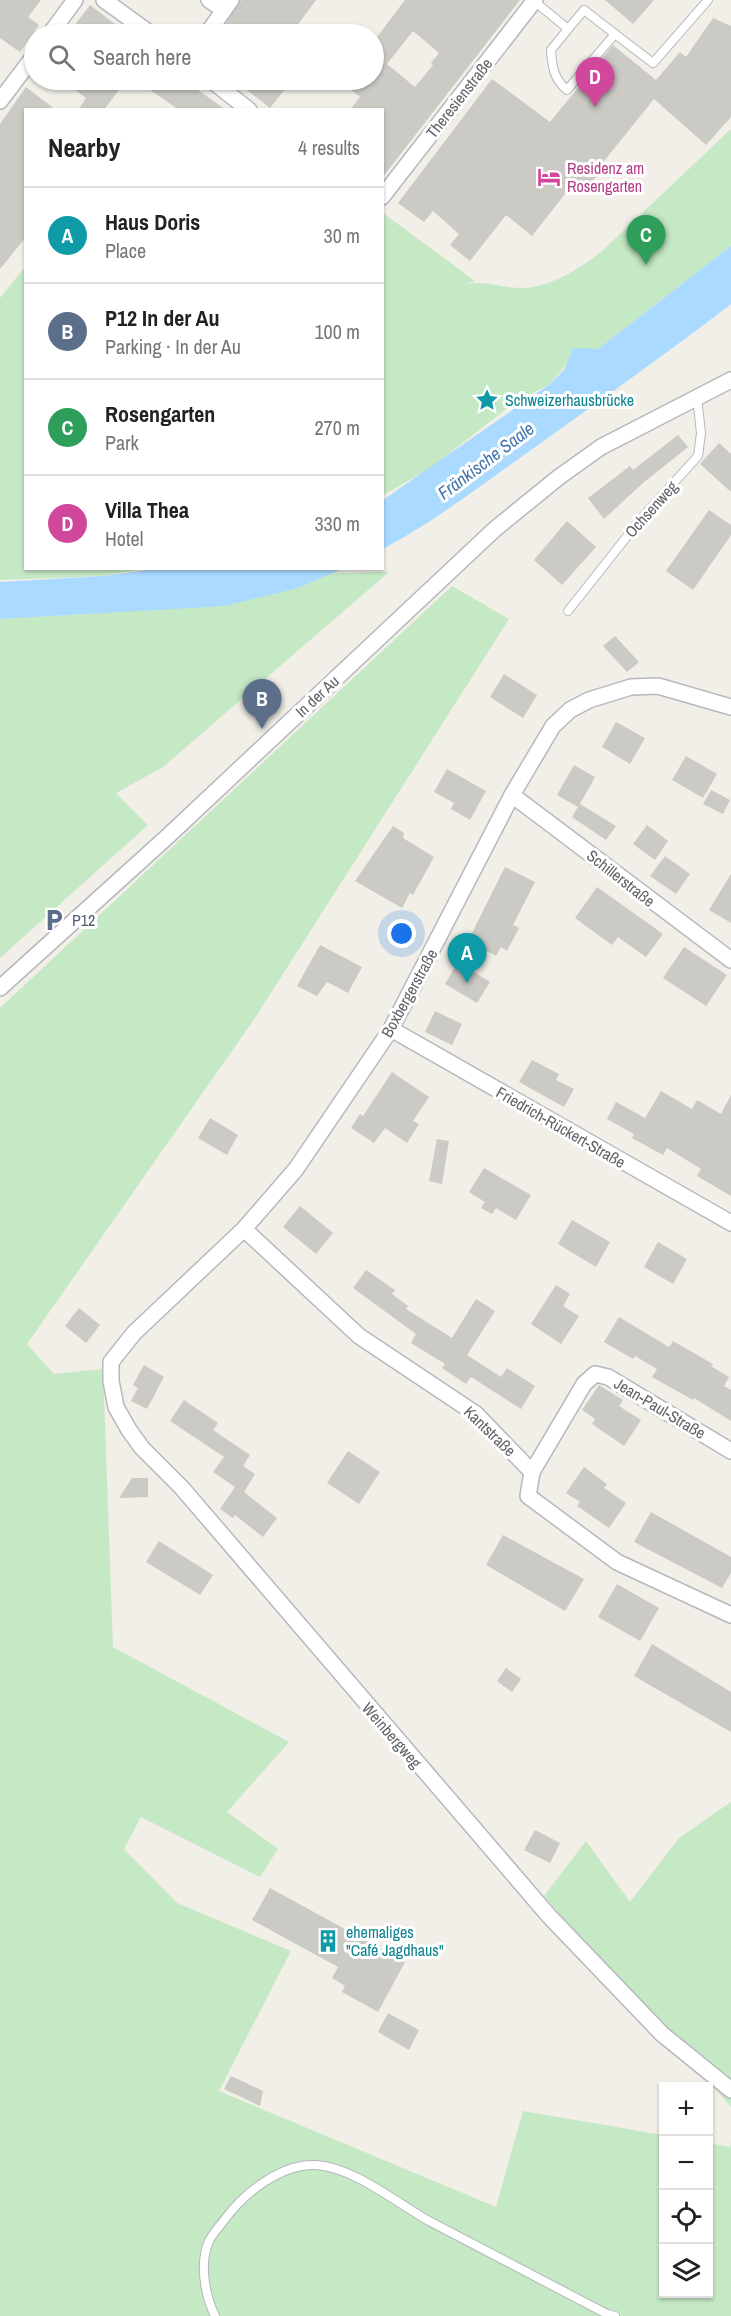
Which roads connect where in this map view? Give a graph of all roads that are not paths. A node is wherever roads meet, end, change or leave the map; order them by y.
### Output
1 (75, 0) edge
2 (104, 0) edge
3 (209, 0) edge
4 (708, 0) edge
5 (534, 1) edge
6 (227, 5) edge
7 (57, 24) edge
8 (138, 24) edge
9 (214, 24) edge
10 (568, 29) junction
11 (615, 34) junction
12 (24, 69) edge
13 (224, 90) edge
14 (0, 101) edge
15 (246, 108) edge
16 (384, 193) edge
17 (731, 380) edge
18 (697, 397) junction
19 (568, 611) dead end
20 (731, 707) edge
21 (512, 795) junction
22 (731, 960) edge
23 (0, 988) edge
24 (391, 1029) junction
25 (731, 1223) edge
26 (244, 1229) junction
27 (121, 1348) joint
28 (731, 1451) edge
29 (532, 1472) junction
30 (731, 1615) edge
31 (731, 2090) edge
32 (215, 2316) edge
33 (615, 2316) edge

1 - 7 street
2 - 8 street
3 - 6 street
4 - 11 lane
5 - 10 lane
5 - 16 street, Theresienstraße
6 - 9 street
10 - 11 lane
10 - 11 lane
12 - 14 street
13 - 15 street
17 - 18 street, In der Au
18 - 19 lane, Ochsenweg
18 - 23 street, In der Au
20 - 21 street, Boxbergerstraße
21 - 22 street, Schillerstraße
21 - 24 street, Boxbergerstraße
24 - 25 street, Friedrich-Rückert-Straße
24 - 26 street, Boxbergerstraße
26 - 27 street, Boxbergerstraße
26 - 29 street, Kantstraße
27 - 31 street, Weinbergweg
28 - 29 street, Jean-Paul-Straße
29 - 30 street
32 - 33 lane

